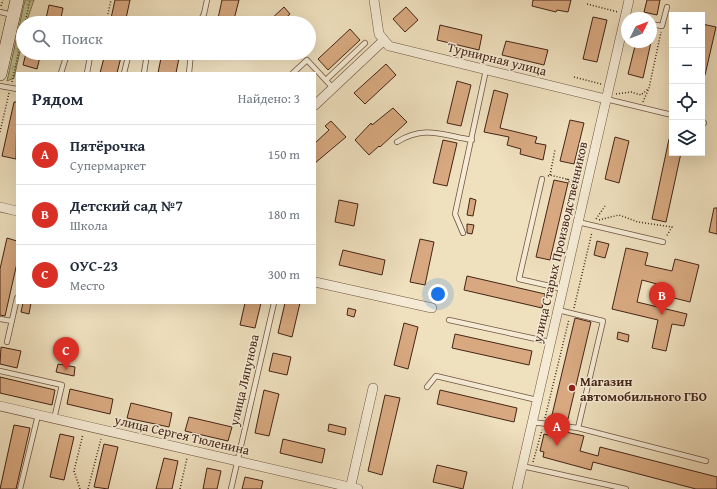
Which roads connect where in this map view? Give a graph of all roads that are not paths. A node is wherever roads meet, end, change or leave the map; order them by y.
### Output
1 (17, 0) edge
2 (207, 0) edge
3 (374, 0) edge
4 (629, 0) edge
5 (667, 7) dead end
6 (0, 12) edge
7 (625, 12) edge
8 (14, 15) junction
9 (203, 16) edge
10 (657, 25) edge
11 (621, 30) edge
12 (383, 40) junction
13 (365, 44) dead end
14 (65, 60) edge
15 (89, 60) edge
16 (127, 60) edge
17 (146, 60) edge
18 (190, 60) edge
19 (307, 60) edge
20 (307, 60) edge
21 (486, 70) junction
22 (61, 72) edge
23 (87, 72) edge
24 (124, 72) edge
25 (144, 72) edge
26 (189, 72) edge
27 (294, 72) edge
28 (0, 74) edge
29 (326, 80) junction
30 (0, 86) edge
31 (333, 88) junction
32 (16, 89) edge
33 (607, 97) junction
34 (316, 105) edge
35 (669, 114) edge
36 (472, 140) junction
37 (397, 142) dead end
38 (542, 179) road end
39 (0, 207) edge
40 (16, 210) edge
41 (578, 222) junction
42 (463, 233) dead end
43 (663, 242) road end
44 (316, 282) edge
45 (563, 289) junction
46 (16, 303) edge
47 (274, 304) edge
48 (432, 308) dead end
49 (558, 310) junction
50 (0, 319) edge
51 (449, 320) dead end
52 (12, 321) junction
53 (7, 342) dead end
54 (550, 342) junction
55 (0, 371) edge
56 (427, 387) dead end
57 (373, 388) dead end
58 (537, 400) junction
59 (0, 406) edge
60 (38, 415) junction
61 (54, 419) junction
62 (532, 422) junction
63 (578, 428) junction
64 (706, 461) dead end
65 (237, 462) junction
66 (526, 467) junction
67 (352, 488) edge
68 (20, 489) edge
69 (231, 489) edge
70 (517, 489) edge
71 (626, 489) edge

1 - 8 street
2 - 9 lane
3 - 12 street
4 - 7 street, улица Старых Производственников
5 - 10 lane
6 - 8 lane
8 - 28 street
11 - 33 street, улица Старых Производственников
12 - 21 street, Турнирная улица
12 - 31 street
13 - 29 lane
14 - 22 lane
15 - 23 lane
16 - 24 lane
17 - 25 lane
18 - 26 lane
19 - 27 lane
20 - 29 lane
21 - 33 street, Турнирная улица
21 - 36 lane
29 - 31 lane
30 - 32 lane
31 - 34 street
33 - 35 lane
33 - 41 street, улица Старых Производственников
36 - 37 lane
36 - 42 lane
38 - 45 lane
39 - 40 street
41 - 43 lane
41 - 45 street, улица Старых Производственников
44 - 48 street
45 - 49 street, улица Старых Производственников
46 - 52 lane
47 - 65 lane, улица Ляпунова
49 - 54 street, улица Старых Производственников
49 - 63 lane
50 - 52 lane
51 - 54 lane
52 - 53 lane
54 - 58 street, улица Старых Производственников
55 - 61 lane
56 - 58 lane
57 - 67 street
58 - 62 street, улица Старых Производственников
59 - 60 street, улица Сергея Тюленина
60 - 61 street, улица Сергея Тюленина
60 - 68 lane
61 - 65 street, улица Сергея Тюленина
62 - 63 lane
62 - 66 street, улица Старых Производственников
63 - 64 lane
65 - 67 street, улица Сергея Тюленина
65 - 69 lane, улица Ляпунова
66 - 70 street, улица Старых Производственников
66 - 71 lane

